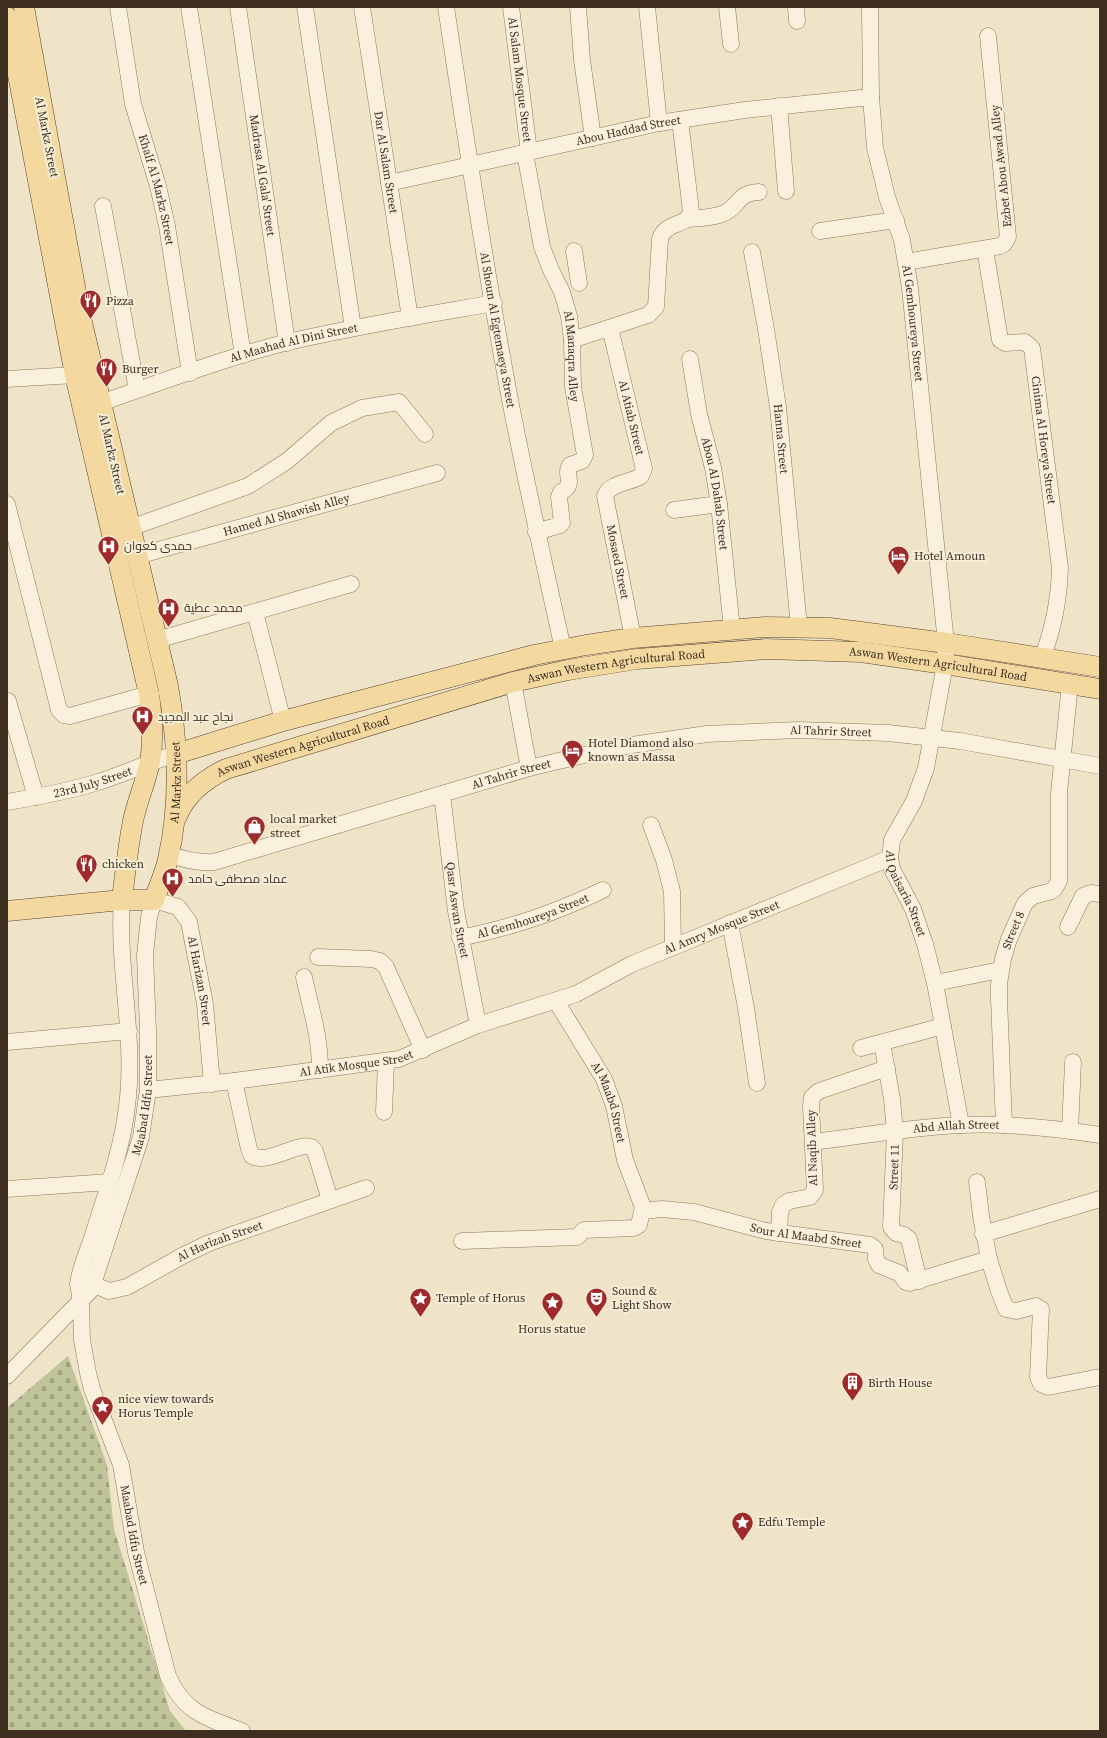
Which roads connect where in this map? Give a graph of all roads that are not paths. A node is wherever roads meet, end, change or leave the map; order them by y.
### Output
1 (24, 7) edge
2 (118, 7) edge
3 (189, 7) edge
4 (238, 7) edge
5 (305, 7) edge
6 (362, 7) edge
7 (446, 7) edge
8 (511, 7) edge
9 (578, 7) edge
10 (647, 7) edge
11 (727, 7) edge
12 (870, 7) edge
13 (7, 18) edge
14 (988, 36) dead end
15 (731, 44) dead end
16 (871, 97) junction
17 (779, 106) junction
18 (680, 120) junction
19 (659, 123) junction
20 (593, 138) junction
21 (527, 153) junction
22 (470, 165) junction
23 (389, 183) junction
24 (786, 191) dead end
25 (759, 192) dead end
26 (103, 206) dead end
27 (687, 219) junction
28 (896, 220) junction
29 (820, 231) dead end
30 (985, 248) junction
31 (574, 251) dead end
32 (752, 252) dead end
33 (906, 262) junction
34 (557, 281) junction
35 (494, 303) junction
36 (410, 318) junction
37 (353, 328) junction
38 (610, 328) junction
39 (572, 340) junction
40 (287, 342) junction
41 (243, 355) junction
42 (690, 359) dead end
43 (190, 372) junction
44 (75, 374) junction
45 (7, 379) edge
46 (137, 390) junction
47 (100, 403) junction
48 (425, 434) dead end
49 (437, 473) dead end
50 (612, 487) joint
51 (7, 504) edge
52 (719, 504) junction
53 (674, 510) dead end
54 (122, 523) junction
55 (536, 532) junction
56 (136, 556) junction
57 (351, 584) dead end
58 (255, 612) junction
59 (765, 627) junction
60 (799, 627) junction
61 (732, 629) junction
62 (633, 638) junction
63 (157, 640) junction
64 (946, 643) junction
65 (563, 649) junction
66 (766, 649) junction
67 (1042, 658) junction
68 (945, 664) junction
69 (1100, 667) edge
70 (513, 682) junction
71 (1070, 684) junction
72 (1100, 690) edge
73 (149, 694) junction
74 (8, 701) dead end
75 (283, 721) junction
76 (933, 738) junction
77 (176, 754) junction
78 (1062, 759) junction
79 (150, 762) junction
80 (1100, 766) edge
81 (530, 768) junction
82 (442, 794) junction
83 (36, 797) junction
84 (7, 802) edge
85 (651, 825) dead end
86 (172, 830) junction
87 (169, 854) junction
88 (890, 858) junction
89 (603, 890) dead end
90 (1100, 894) edge
91 (122, 900) junction
92 (154, 900) junction
93 (7, 912) edge
94 (730, 923) junction
95 (1068, 927) dead end
96 (460, 938) junction
97 (674, 946) junction
98 (318, 957) dead end
99 (1000, 970) junction
100 (304, 977) dead end
101 (935, 983) junction
102 (556, 1002) junction
103 (478, 1025) junction
104 (943, 1026) junction
105 (129, 1031) junction
106 (7, 1042) edge
107 (882, 1043) junction
108 (861, 1048) dead end
109 (423, 1050) junction
110 (386, 1062) junction
111 (1073, 1062) dead end
112 (887, 1068) junction
113 (320, 1070) junction
114 (234, 1081) junction
115 (757, 1083) dead end
116 (212, 1084) junction
117 (148, 1090) junction
118 (384, 1112) dead end
119 (961, 1125) junction
120 (1004, 1125) junction
121 (1070, 1131) junction
122 (895, 1132) junction
123 (1100, 1135) edge
124 (813, 1142) junction
125 (110, 1182) junction
126 (977, 1182) dead end
127 (366, 1188) dead end
128 (7, 1189) edge
129 (1100, 1199) edge
130 (330, 1200) junction
131 (644, 1210) junction
132 (779, 1233) junction
133 (983, 1234) junction
134 (462, 1241) dead end
135 (989, 1259) junction
136 (79, 1279) junction
137 (919, 1281) junction
138 (93, 1285) junction
139 (81, 1301) junction
140 (7, 1376) edge
141 (1100, 1377) edge
142 (242, 1731) edge

1 - 47 main road, Al Markz Street
2 - 43 street, Khalf Al Markz Street
3 - 41 street
4 - 40 street, Madrasa Al Gala' Street
5 - 37 street
6 - 23 street, Dar Al Salam Street
7 - 22 street, Al Shoun Al Egtemaeya Street
8 - 21 street, Al Salam Mosque Street
9 - 20 street
10 - 19 street
11 - 15 street
12 - 16 street, Al Gemhoureya Street
13 - 44 main road, Al Markz Street
14 - 30 street, Ezbet Abou Awad Alley
16 - 17 street, Abou Haddad Street
16 - 28 street, Al Gemhoureya Street
17 - 18 street, Abou Haddad Street
17 - 24 street
18 - 19 street, Abou Haddad Street
18 - 27 street
19 - 20 street, Abou Haddad Street
20 - 21 street, Abou Haddad Street
21 - 22 street, Abou Haddad Street
21 - 34 street, Al Manaqra Alley
22 - 23 street, Abou Haddad Street
22 - 35 street, Al Shoun Al Egtemaeya Street
23 - 36 street, Dar Al Salam Street
25 - 27 street
26 - 46 street
27 - 38 street
28 - 29 street
28 - 33 street, Al Gemhoureya Street
30 - 33 street, Ezbet Abou Awad Alley
30 - 67 street, Cinima Al Horeya Street
31 - 34 street
32 - 60 street, Hanna Street
33 - 64 street, Al Gemhoureya Street
34 - 39 street, Al Manaqra Alley
35 - 36 street, Al Maahad Al Dini Street
35 - 55 street, Al Shoun Al Egtemaeya Street
36 - 37 street, Al Maahad Al Dini Street
37 - 40 street, Al Maahad Al Dini Street
38 - 39 street
38 - 50 street, Al Atiab Street
39 - 55 street, Al Manaqra Alley
40 - 41 street, Al Maahad Al Dini Street
41 - 43 street, Al Maahad Al Dini Street
42 - 52 street, Abou Al Dahab Street
43 - 46 street, Al Maahad Al Dini Street
44 - 45 street
44 - 54 main road, Al Markz Street
46 - 47 street, Al Maahad Al Dini Street
47 - 54 main road, Al Markz Street
48 - 54 street
49 - 56 street, Hamed Al Shawish Alley
50 - 62 street, Mosaed Street
51 - 73 street
52 - 53 street
52 - 61 street, Abou Al Dahab Street
54 - 56 main road, Al Markz Street
54 - 73 main road, Al Markz Street
55 - 65 street, Al Shoun Al Egtemaeya Street
56 - 63 main road, Al Markz Street
57 - 58 street
58 - 63 street
58 - 75 street
59 - 60 main road, Aswan Western Agricultural Road
59 - 61 main road, Aswan Western Agricultural Road
59 - 66 main road
60 - 64 main road, Aswan Western Agricultural Road
61 - 62 main road, Aswan Western Agricultural Road
62 - 65 main road, Aswan Western Agricultural Road
63 - 77 main road, Al Markz Street
64 - 67 main road, Aswan Western Agricultural Road
64 - 68 street, Al Qaisaria Street
65 - 75 main road, Aswan Western Agricultural Road
66 - 68 main road, Aswan Western Agricultural Road
66 - 70 main road, Aswan Western Agricultural Road
67 - 69 main road, Aswan Western Agricultural Road
68 - 71 main road, Aswan Western Agricultural Road
68 - 76 street, Al Qaisaria Street
70 - 81 street
70 - 86 main road, Aswan Western Agricultural Road
71 - 72 main road, Aswan Western Agricultural Road
71 - 78 street, Street 8
73 - 79 main road, Al Markz Street
74 - 83 street
75 - 77 main road, Aswan Western Agricultural Road
76 - 78 street, Al Tahrir Street
76 - 81 street, Al Tahrir Street
76 - 88 street, Al Qaisaria Street
77 - 79 street, 23rd July Street
77 - 86 main road, Al Markz Street
78 - 80 street, Al Tahrir Street
78 - 99 street, Street 8
79 - 83 street, 23rd July Street
79 - 91 main road, Al Markz Street
81 - 82 street, Al Tahrir Street
82 - 87 street, Al Tahrir Street
82 - 96 street, Qasr Aswan Street
83 - 84 street, 23rd July Street
85 - 97 street
86 - 87 main road, Al Markz Street
87 - 92 main road, Al Markz Street
88 - 94 street, Al Amry Mosque Street
88 - 101 street, Al Qaisaria Street
89 - 96 street, Al Gemhoureya Street
90 - 95 street
91 - 92 main road
91 - 93 main road
91 - 105 street, Maabad Idfu Street
92 - 116 street, Al Harizan Street
92 - 117 street, Maabad Idfu Street
94 - 97 street, Al Amry Mosque Street
94 - 115 street
96 - 103 street, Qasr Aswan Street
97 - 102 street, Al Amry Mosque Street
98 - 109 street
99 - 101 street
99 - 120 street, Street 8
100 - 113 street
101 - 104 street, Al Qaisaria Street
102 - 103 street, Al Atik Mosque Street
102 - 131 street, Al Maabd Street
103 - 109 street, Al Atik Mosque Street
104 - 107 street
104 - 119 street, Al Qaisaria Street
105 - 106 street
105 - 125 street, Maabad Idfu Street
107 - 108 street
107 - 112 street, Street 11
109 - 110 street, Al Atik Mosque Street
110 - 113 street, Al Atik Mosque Street
110 - 118 street
111 - 121 street
112 - 122 street, Street 11
112 - 124 street, Al Naqib Alley
113 - 114 street, Al Atik Mosque Street
114 - 116 street, Al Atik Mosque Street
114 - 130 street
116 - 117 street, Al Atik Mosque Street
117 - 138 street, Maabad Idfu Street
119 - 120 street, Abd Allah Street
119 - 122 street, Abd Allah Street
120 - 121 street, Abd Allah Street
121 - 123 street, Abd Allah Street
122 - 124 street, Abd Allah Street
122 - 137 street, Street 11
124 - 132 street, Al Naqib Alley
125 - 128 street
125 - 136 street, Maabad Idfu Street
126 - 133 street
127 - 130 street, Al Harizah Street
129 - 133 street
130 - 138 street, Al Harizah Street
131 - 132 street, Sour Al Maabd Street
131 - 134 street
132 - 137 street, Sour Al Maabd Street
133 - 135 street
135 - 137 street
135 - 141 street
136 - 138 street, Al Harizah Street
136 - 139 street, Maabad Idfu Street
138 - 139 street, Maabad Idfu Street
139 - 140 street
139 - 142 street, Maabad Idfu Street

